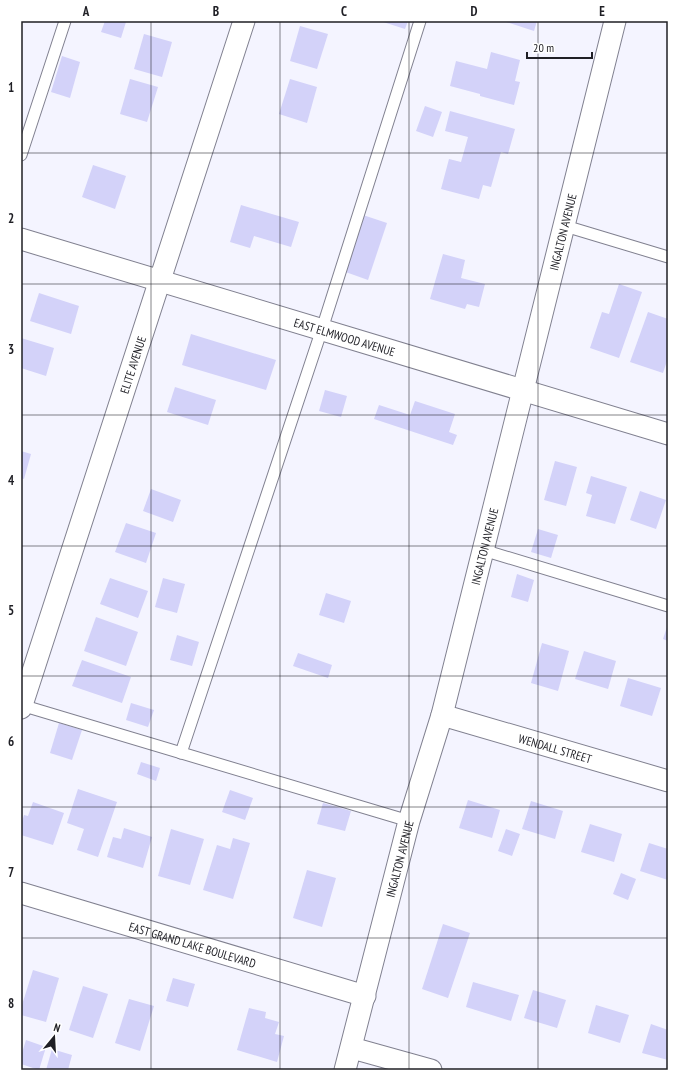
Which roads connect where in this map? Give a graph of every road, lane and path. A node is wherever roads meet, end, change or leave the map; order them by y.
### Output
1 (65, 21) edge
2 (244, 21) edge
3 (420, 21) edge
4 (615, 21) edge
5 (21, 155) edge
6 (565, 226) junction
7 (21, 239) edge
8 (668, 257) edge
9 (160, 280) junction
10 (322, 329) junction
11 (523, 390) junction
12 (668, 434) edge
13 (483, 550) junction
14 (668, 606) edge
15 (21, 706) edge
16 (442, 715) junction
17 (181, 753) junction
18 (668, 781) edge
19 (409, 821) junction
20 (21, 892) edge
21 (365, 996) junction
22 (352, 1048) junction
23 (345, 1070) edge
24 (431, 1070) edge

1 - 5 lane
2 - 9 street, ELITE AVENUE
3 - 10 lane
4 - 6 street, INGALTON AVENUE
6 - 8 lane
6 - 11 street, INGALTON AVENUE
7 - 9 street, EAST ELMWOOD AVENUE
9 - 10 street, EAST ELMWOOD AVENUE
9 - 15 street, ELITE AVENUE
10 - 11 street, EAST ELMWOOD AVENUE
10 - 17 lane
11 - 12 street, EAST ELMWOOD AVENUE
11 - 13 street, INGALTON AVENUE
13 - 14 lane
13 - 16 street, INGALTON AVENUE
15 - 17 lane
16 - 18 street, WENDALL STREET
16 - 19 street, INGALTON AVENUE
17 - 19 lane
19 - 21 street, INGALTON AVENUE
20 - 21 street, EAST GRAND LAKE BOULEVARD
21 - 22 street, INGALTON AVENUE
22 - 23 street, INGALTON AVENUE
22 - 24 street

